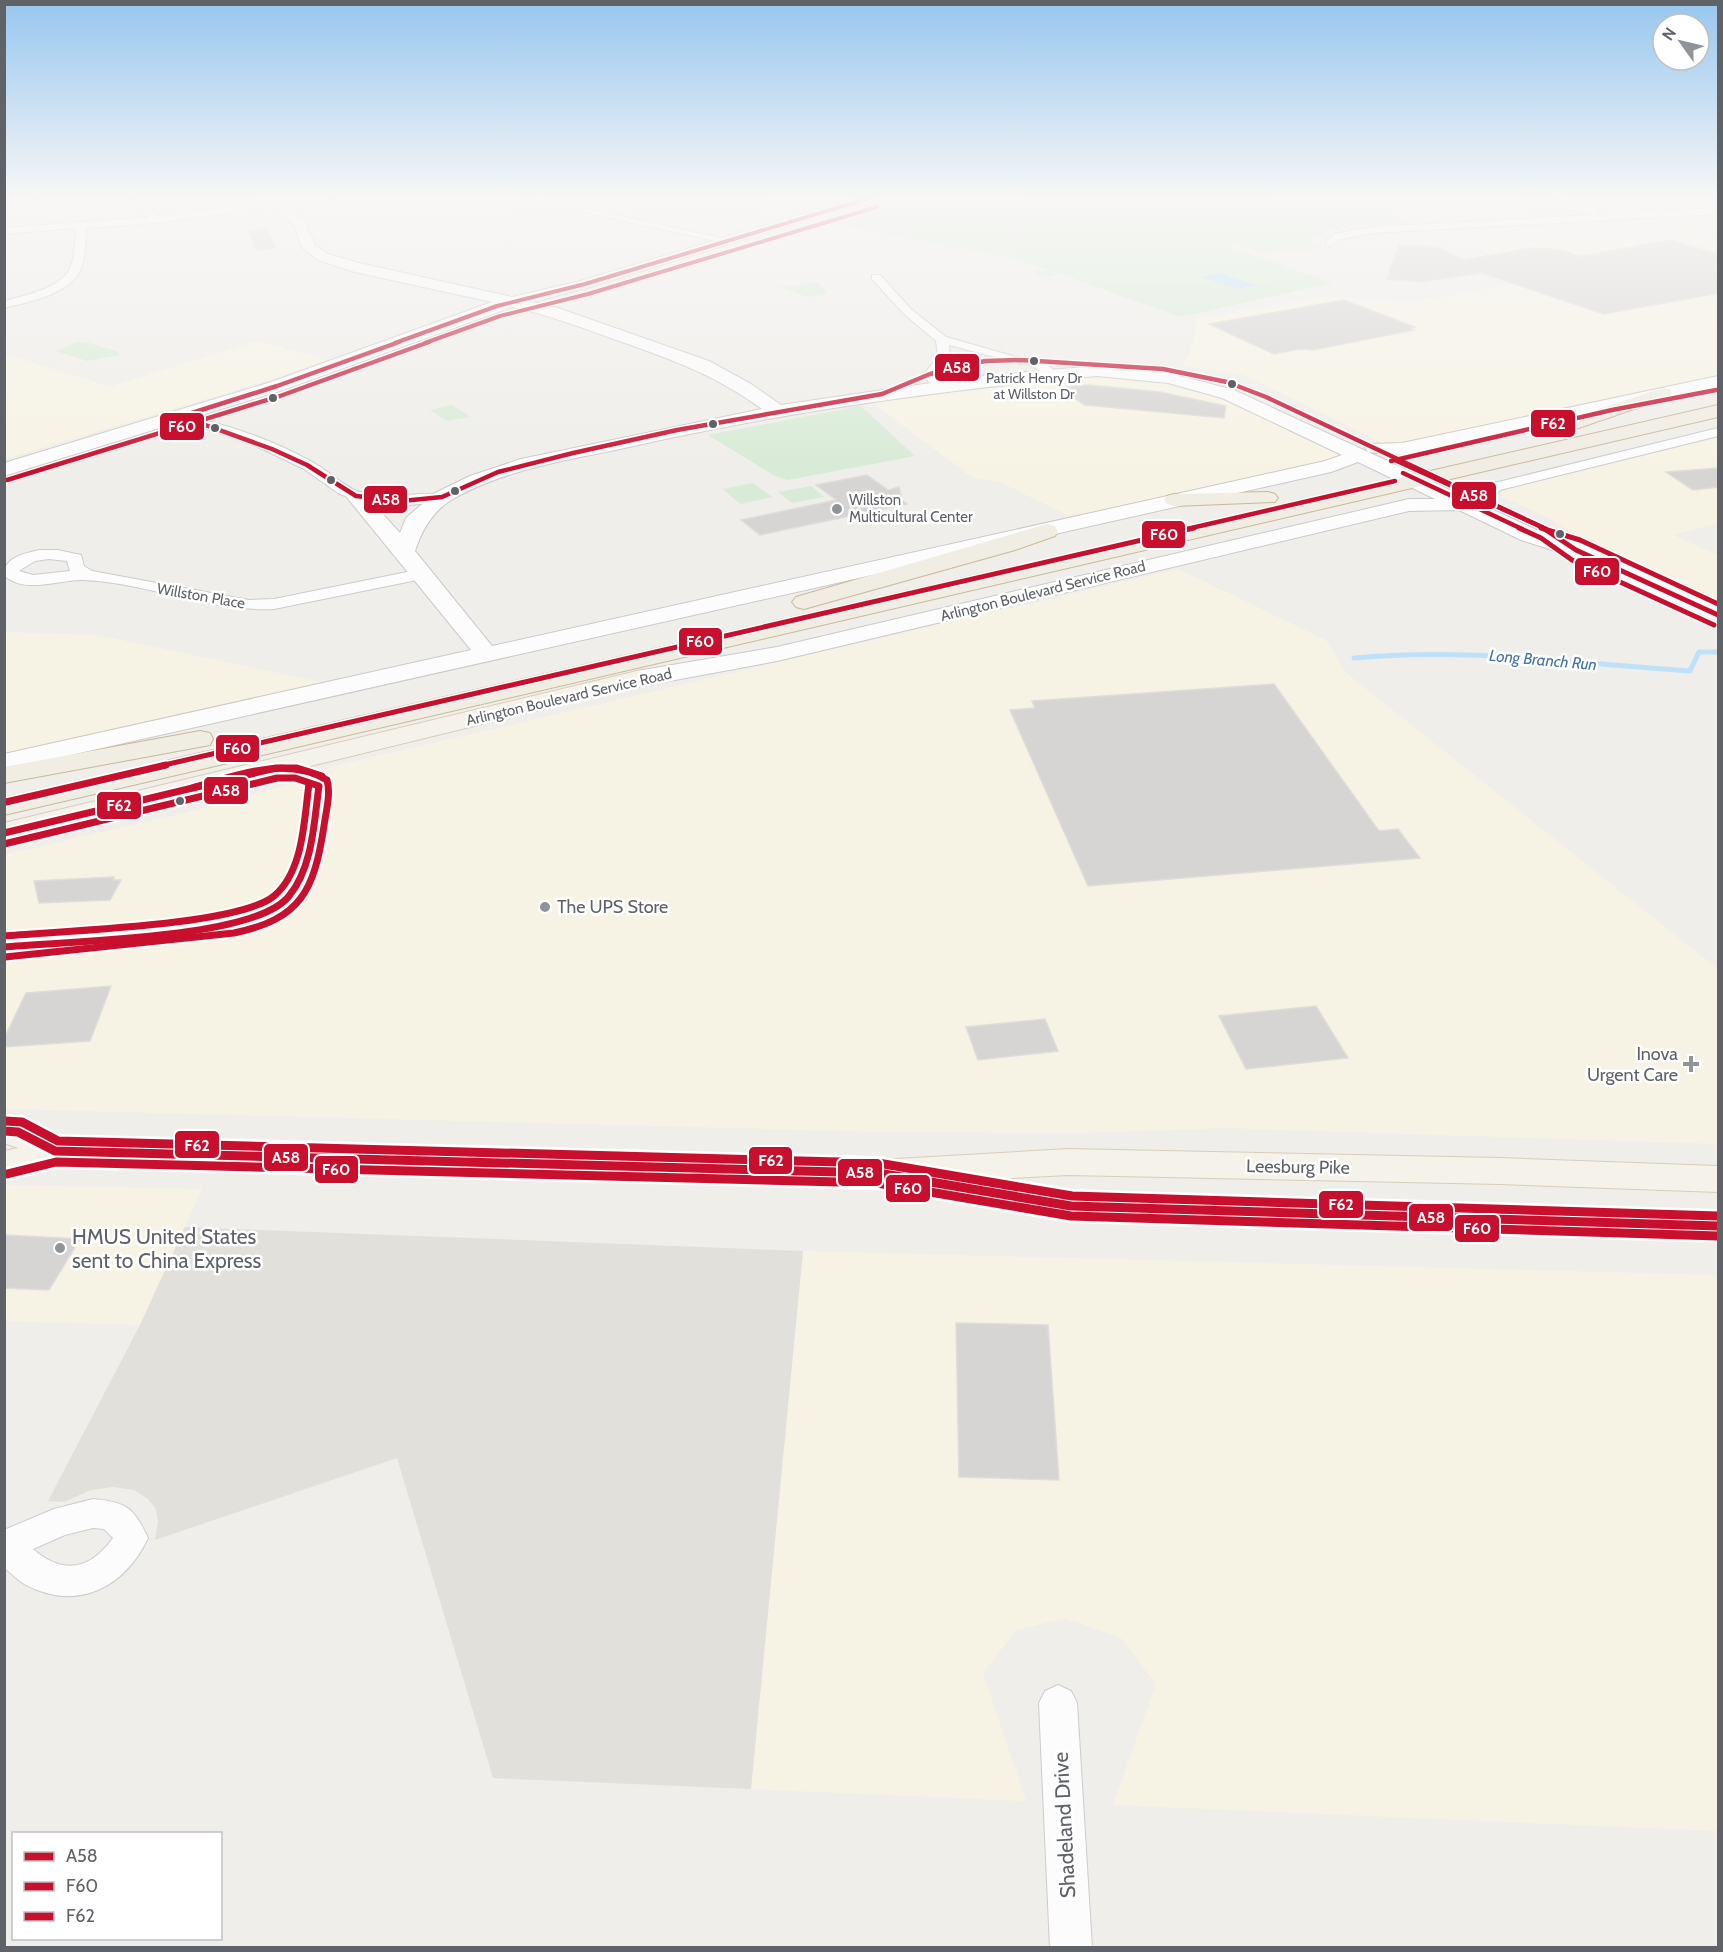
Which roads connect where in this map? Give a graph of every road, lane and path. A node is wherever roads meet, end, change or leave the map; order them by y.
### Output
1 (50, 288) edge
2 (450, 288) edge
3 (549, 288) edge
4 (886, 288) edge
5 (512, 302) junction
6 (4, 305) edge
7 (942, 340) junction
8 (1026, 361) junction
9 (1050, 373) junction
10 (930, 374) junction
11 (1719, 381) edge
12 (945, 386) junction
13 (1663, 393) junction
14 (882, 394) junction
15 (1719, 400) edge
16 (1719, 411) edge
17 (778, 412) junction
18 (176, 418) junction
19 (1634, 431) junction
20 (1719, 432) edge
21 (1534, 440) junction
22 (1365, 450) junction
23 (1587, 464) junction
24 (1472, 467) junction
25 (4, 470) edge
26 (1415, 476) junction
27 (356, 496) junction
28 (442, 497) junction
29 (1268, 498) junction
30 (1174, 500) junction
31 (1482, 506) junction
32 (1381, 511) junction
33 (1047, 531) junction
34 (404, 551) junction
35 (422, 574) junction
36 (87, 575) dead end
37 (954, 589) junction
38 (1719, 615) edge
39 (685, 636) junction
40 (493, 666) junction
41 (637, 679) junction
42 (329, 753) junction
43 (4, 762) edge
44 (4, 775) edge
45 (4, 792) edge
46 (4, 808) edge
47 (4, 832) edge
48 (4, 1131) edge
49 (55, 1151) junction
50 (4, 1164) edge
51 (878, 1173) junction
52 (1719, 1179) edge
53 (1719, 1226) edge
54 (1058, 1703) dead end
55 (1071, 1947) edge

1 - 6 street
2 - 5 street
3 - 5 street
4 - 7 street
5 - 17 street
5 - 18 street
7 - 8 street
7 - 10 street
8 - 9 street
8 - 10 street
8 - 22 street
9 - 12 street
9 - 22 street
10 - 12 street
10 - 14 street
11 - 13 street
12 - 14 street
13 - 21 highway
13 - 22 street
14 - 17 street
15 - 21 highway
16 - 19 highway
17 - 28 street
18 - 25 street
18 - 27 street
19 - 23 highway
19 - 24 highway
20 - 23 street
21 - 26 highway
22 - 26 street
22 - 30 street
23 - 24 highway
23 - 31 street
24 - 26 highway
26 - 29 highway
26 - 31 street
26 - 32 street, Arlington Boulevard Service Road
26 - 37 highway
27 - 28 street
27 - 34 street
28 - 34 street
29 - 30 highway
29 - 39 highway
30 - 33 street
31 - 32 street, Arlington Boulevard Service Road
31 - 38 street
32 - 41 street, Arlington Boulevard Service Road
33 - 39 highway
33 - 40 street
34 - 35 street
35 - 36 street, Willston Place
35 - 40 street
37 - 41 highway
37 - 46 highway
39 - 40 highway
40 - 43 street
40 - 44 highway
40 - 45 highway
41 - 42 main road, Arlington Boulevard Service Road
42 - 46 highway
42 - 47 main road, Arlington Boulevard Service Road
48 - 49 main road, Leesburg Pike
49 - 50 main road, Leesburg Pike
49 - 51 main road, Leesburg Pike
51 - 52 main road, Leesburg Pike
51 - 53 main road, Leesburg Pike
54 - 55 street, Shadeland Drive

